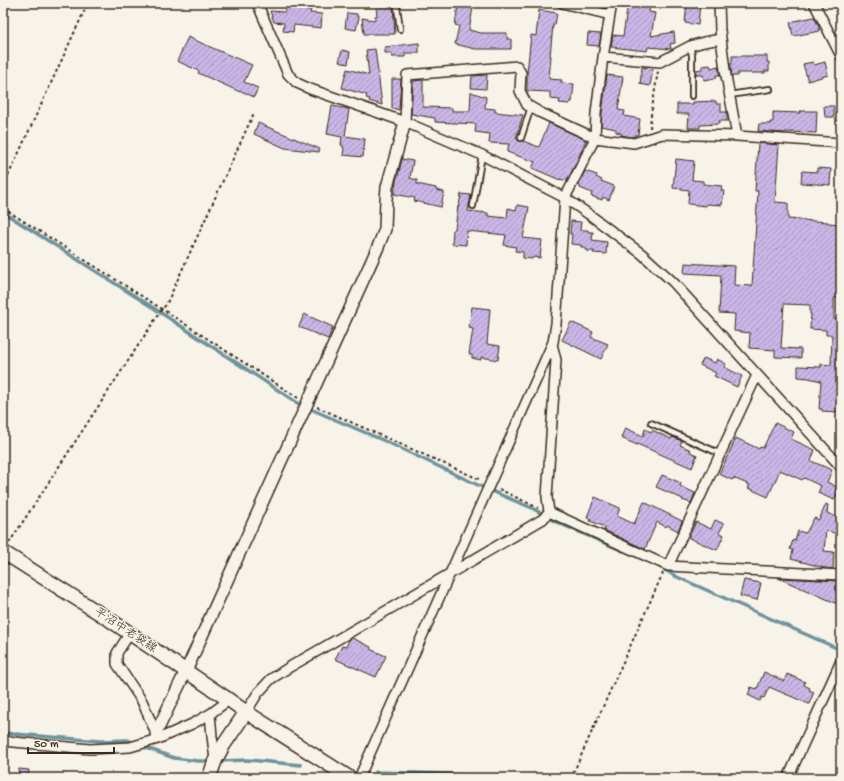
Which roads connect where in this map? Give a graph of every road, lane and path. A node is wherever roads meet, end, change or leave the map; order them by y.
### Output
1 (88, 3) edge
2 (257, 3) edge
3 (398, 3) edge
4 (562, 3) edge
5 (612, 3) edge
6 (719, 3) edge
7 (814, 3) edge
8 (610, 15) junction
9 (400, 29) dead end
10 (721, 39) junction
11 (690, 46) junction
12 (603, 56) junction
13 (841, 56) edge
14 (660, 62) junction
15 (770, 89) dead end
16 (730, 95) junction
17 (692, 96) dead end
18 (531, 107) junction
19 (254, 113) dead end
20 (405, 122) junction
21 (737, 136) junction
22 (653, 137) junction
23 (521, 138) dead end
24 (595, 138) junction
25 (841, 143) edge
26 (482, 155) junction
27 (3, 187) edge
28 (565, 198) junction
29 (473, 206) dead end
30 (3, 208) edge
31 (162, 309) junction
32 (552, 344) junction
33 (757, 375) junction
34 (307, 402) junction
35 (651, 423) dead end
36 (721, 454) junction
37 (841, 466) edge
38 (489, 484) junction
39 (549, 512) junction
40 (3, 552) edge
41 (667, 565) junction
42 (448, 575) junction
43 (841, 575) edge
44 (130, 633) junction
45 (841, 660) edge
46 (186, 671) junction
47 (229, 700) junction
48 (246, 712) junction
49 (210, 714) junction
50 (157, 736) junction
51 (3, 741) edge
52 (215, 761) junction
53 (209, 778) edge
54 (350, 778) edge
55 (359, 778) edge
56 (571, 778) edge
57 (788, 778) edge

1 - 27 path
2 - 20 street
3 - 9 lane
4 - 8 street
5 - 8 street
6 - 10 street
7 - 13 street
8 - 12 street
10 - 11 street
10 - 16 street
11 - 14 street
11 - 17 lane
12 - 14 street
12 - 24 street
14 - 22 path
15 - 16 lane
16 - 21 street
18 - 20 street
18 - 23 lane
18 - 24 street
19 - 31 path
20 - 26 street
20 - 34 street
21 - 22 street
21 - 25 street
22 - 24 street
24 - 28 street
26 - 28 street
26 - 29 lane
28 - 32 street
28 - 33 street
30 - 31 path
31 - 34 path
31 - 40 path
32 - 38 street
32 - 39 street
33 - 36 street
33 - 37 street
34 - 38 path
34 - 46 street
35 - 36 lane
36 - 41 street
38 - 39 path
38 - 42 street
39 - 41 street
39 - 42 street
40 - 44 main road, 平沼中老袋線
41 - 43 street
41 - 56 path
42 - 48 street
42 - 55 street
44 - 46 main road, 平沼中老袋線
44 - 50 street
45 - 57 street
46 - 47 main road, 平沼中老袋線
46 - 50 street
47 - 48 main road, 平沼中老袋線
47 - 49 street
48 - 52 main road
48 - 54 main road, 平沼中老袋線
49 - 50 street
49 - 52 street
50 - 51 street
52 - 53 main road

